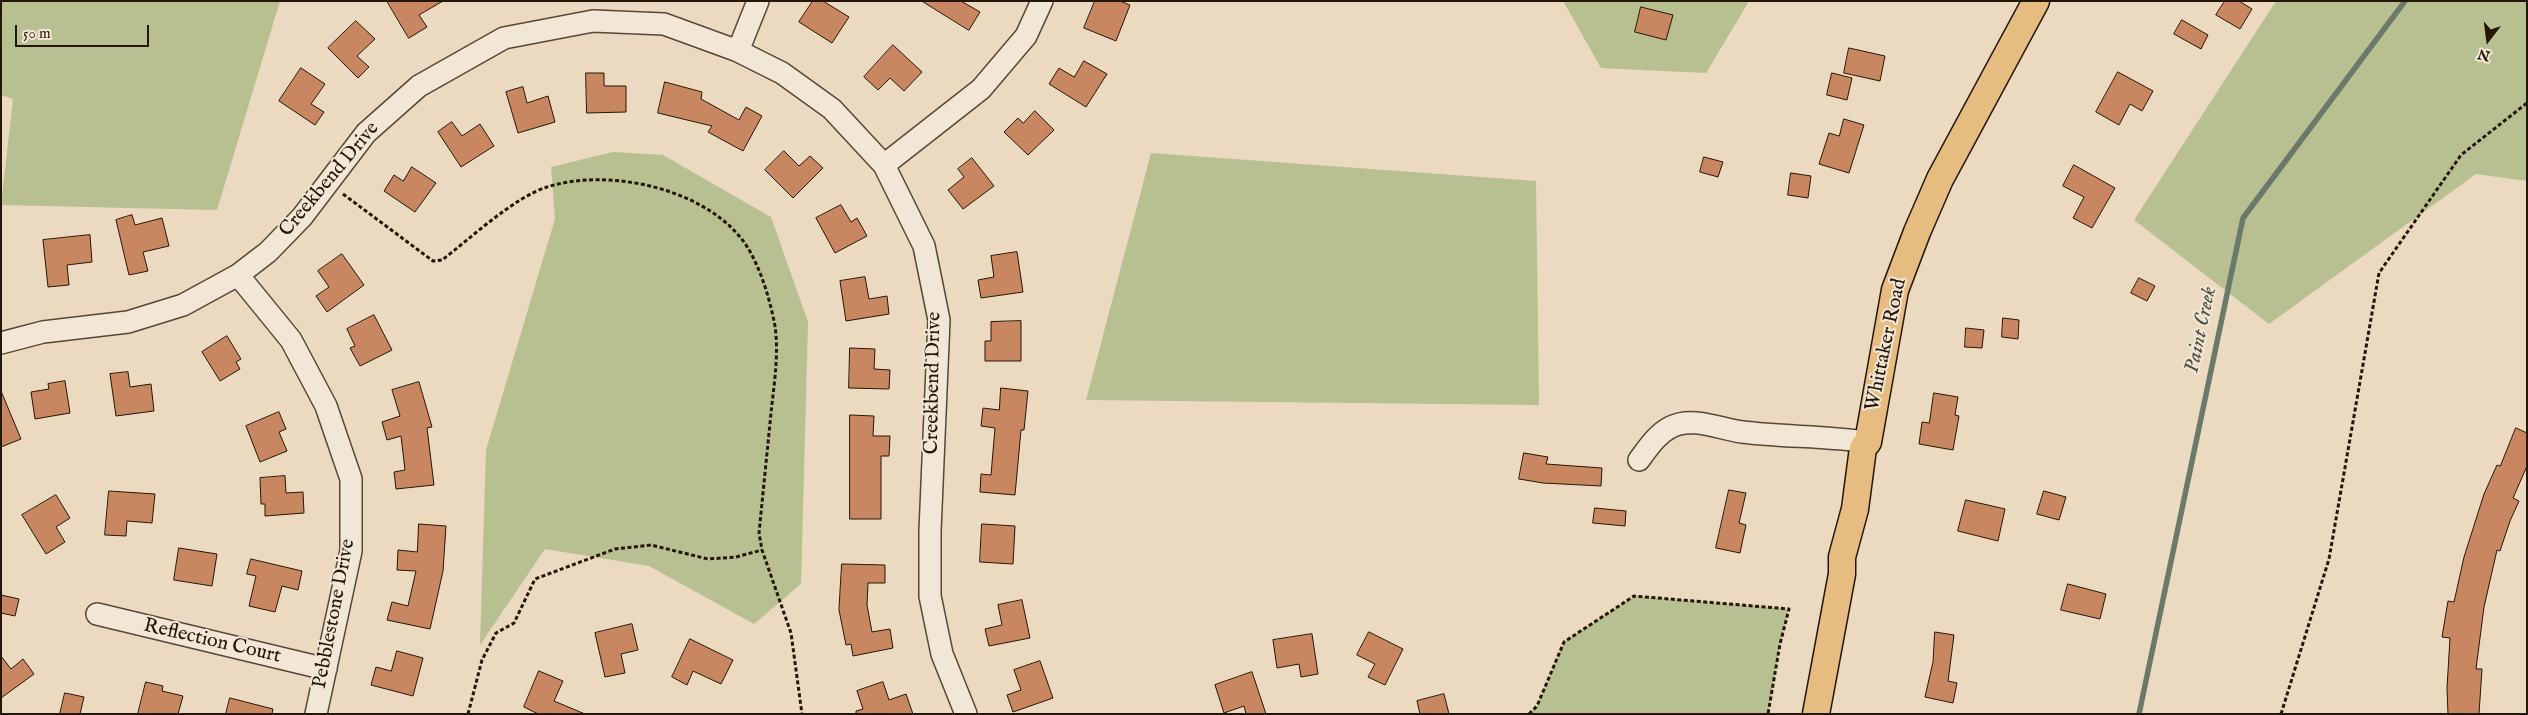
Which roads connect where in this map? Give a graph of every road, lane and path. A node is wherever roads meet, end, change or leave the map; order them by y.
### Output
1 (758, 1) edge
2 (1042, 1) edge
3 (2036, 1) edge
4 (738, 51) junction
5 (2527, 103) edge
6 (884, 164) junction
7 (328, 183) junction
8 (238, 274) junction
9 (1, 343) edge
10 (1868, 442) junction
11 (1639, 460) dead end
12 (762, 550) junction
13 (97, 614) dead end
14 (326, 669) junction
15 (316, 714) edge
16 (468, 714) edge
17 (802, 714) edge
18 (966, 714) edge
19 (1529, 714) edge
20 (1768, 714) edge
21 (1816, 714) edge
22 (2281, 714) edge

1 - 4 street
2 - 6 street
3 - 10 main road, Whittaker Road
4 - 6 street, Creekbend Drive
4 - 7 street, Creekbend Drive
5 - 22 path
6 - 18 street, Creekbend Drive
7 - 8 street, Creekbend Drive
7 - 12 path
8 - 9 street, Creekbend Drive
8 - 14 street, Pebblestone Drive
10 - 11 street
10 - 21 main road, Whittaker Road
12 - 16 path
12 - 17 path
13 - 14 street, Reflection Court
14 - 15 street, Pebblestone Drive
19 - 20 path

